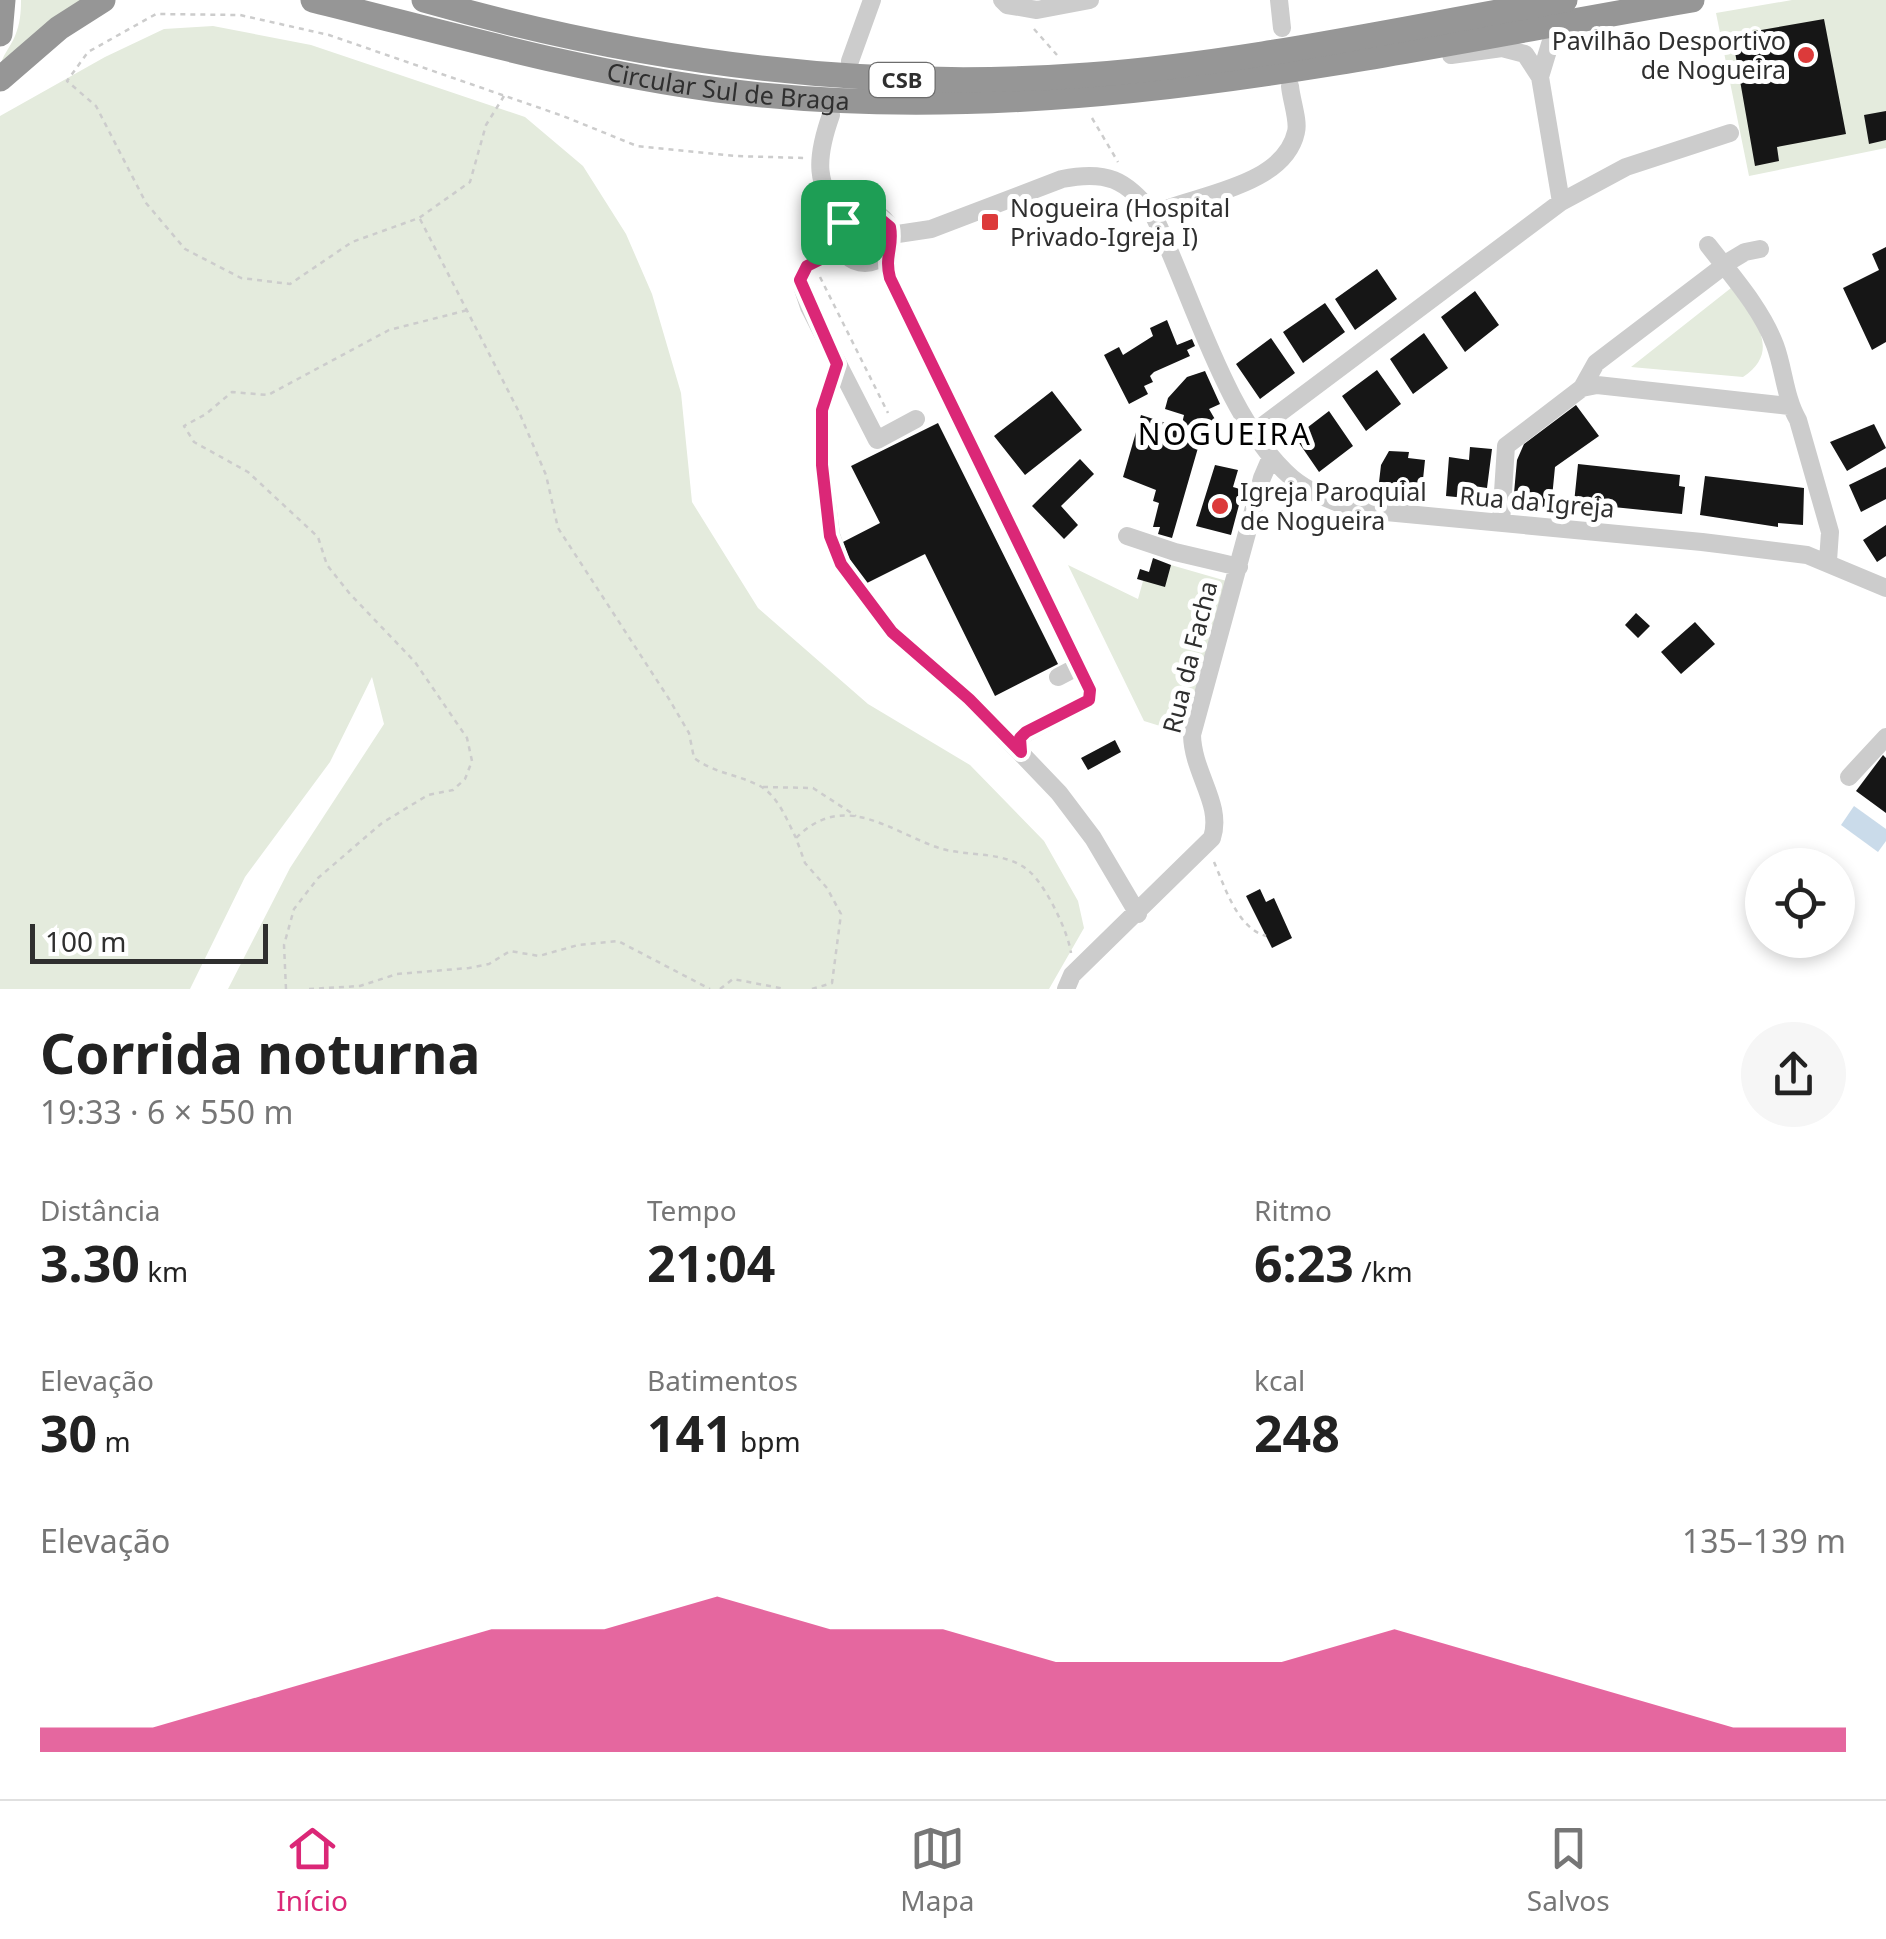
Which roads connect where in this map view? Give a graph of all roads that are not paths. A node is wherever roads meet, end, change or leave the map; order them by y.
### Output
1 (4, 0) edge
2 (103, 0) edge
3 (313, 0) edge
4 (424, 0) edge
5 (872, 0) edge
6 (1090, 0) edge
7 (1278, 0) edge
8 (1692, 0) edge
9 (1010, 4) edge
10 (1568, 10) edge
11 (1282, 28) dead end
12 (0, 34) edge
13 (1394, 44) junction
14 (850, 61) dead end
15 (1540, 77) junction
16 (0, 80) edge
17 (1290, 86) dead end
18 (831, 115) dead end
19 (1730, 133) dead end
20 (1560, 202) junction
21 (1153, 214) junction
22 (843, 222) junction
23 (889, 244) junction
24 (1708, 245) dead end
25 (841, 249) junction
26 (1760, 250) dead end
27 (1724, 266) junction
28 (837, 364) junction
29 (1582, 388) junction
30 (1789, 406) junction
31 (916, 419) dead end
32 (1253, 434) junction
33 (1271, 456) junction
34 (1501, 523) junction
35 (1127, 536) dead end
36 (1828, 562) junction
37 (1239, 567) junction
38 (1886, 588) edge
39 (1079, 666) junction
40 (1058, 677) dead end
41 (1886, 736) edge
42 (1021, 752) junction
43 (1849, 778) dead end
44 (1138, 914) junction
45 (1070, 982) edge

1 - 12 highway
2 - 16 highway
3 - 13 highway, Circular Sul de Braga / CSB
4 - 13 highway, Circular Sul de Braga / CSB
5 - 14 street
6 - 9 street
7 - 11 street
8 - 10 highway, CSB
10 - 13 highway, CSB
10 - 15 street
13 - 15 street
15 - 20 street
17 - 21 street
18 - 22 street
19 - 20 street
20 - 32 street
21 - 23 street, Rua da Igreja
21 - 32 street, Rua da Igreja
22 - 23 street
22 - 25 street
23 - 25 street
23 - 39 street
24 - 27 street
25 - 28 street
26 - 27 street
27 - 29 street
27 - 30 street
28 - 31 street
28 - 42 street
29 - 30 street
29 - 34 street
30 - 36 street
32 - 33 street, Rua da Igreja
33 - 34 street, Rua da Igreja
33 - 37 street, Rua da Facha
34 - 36 street, Rua da Igreja
35 - 37 street
36 - 38 street, Rua da Igreja
37 - 44 street, Rua da Facha
39 - 40 street
39 - 42 street
41 - 43 street
42 - 44 street
44 - 45 street

